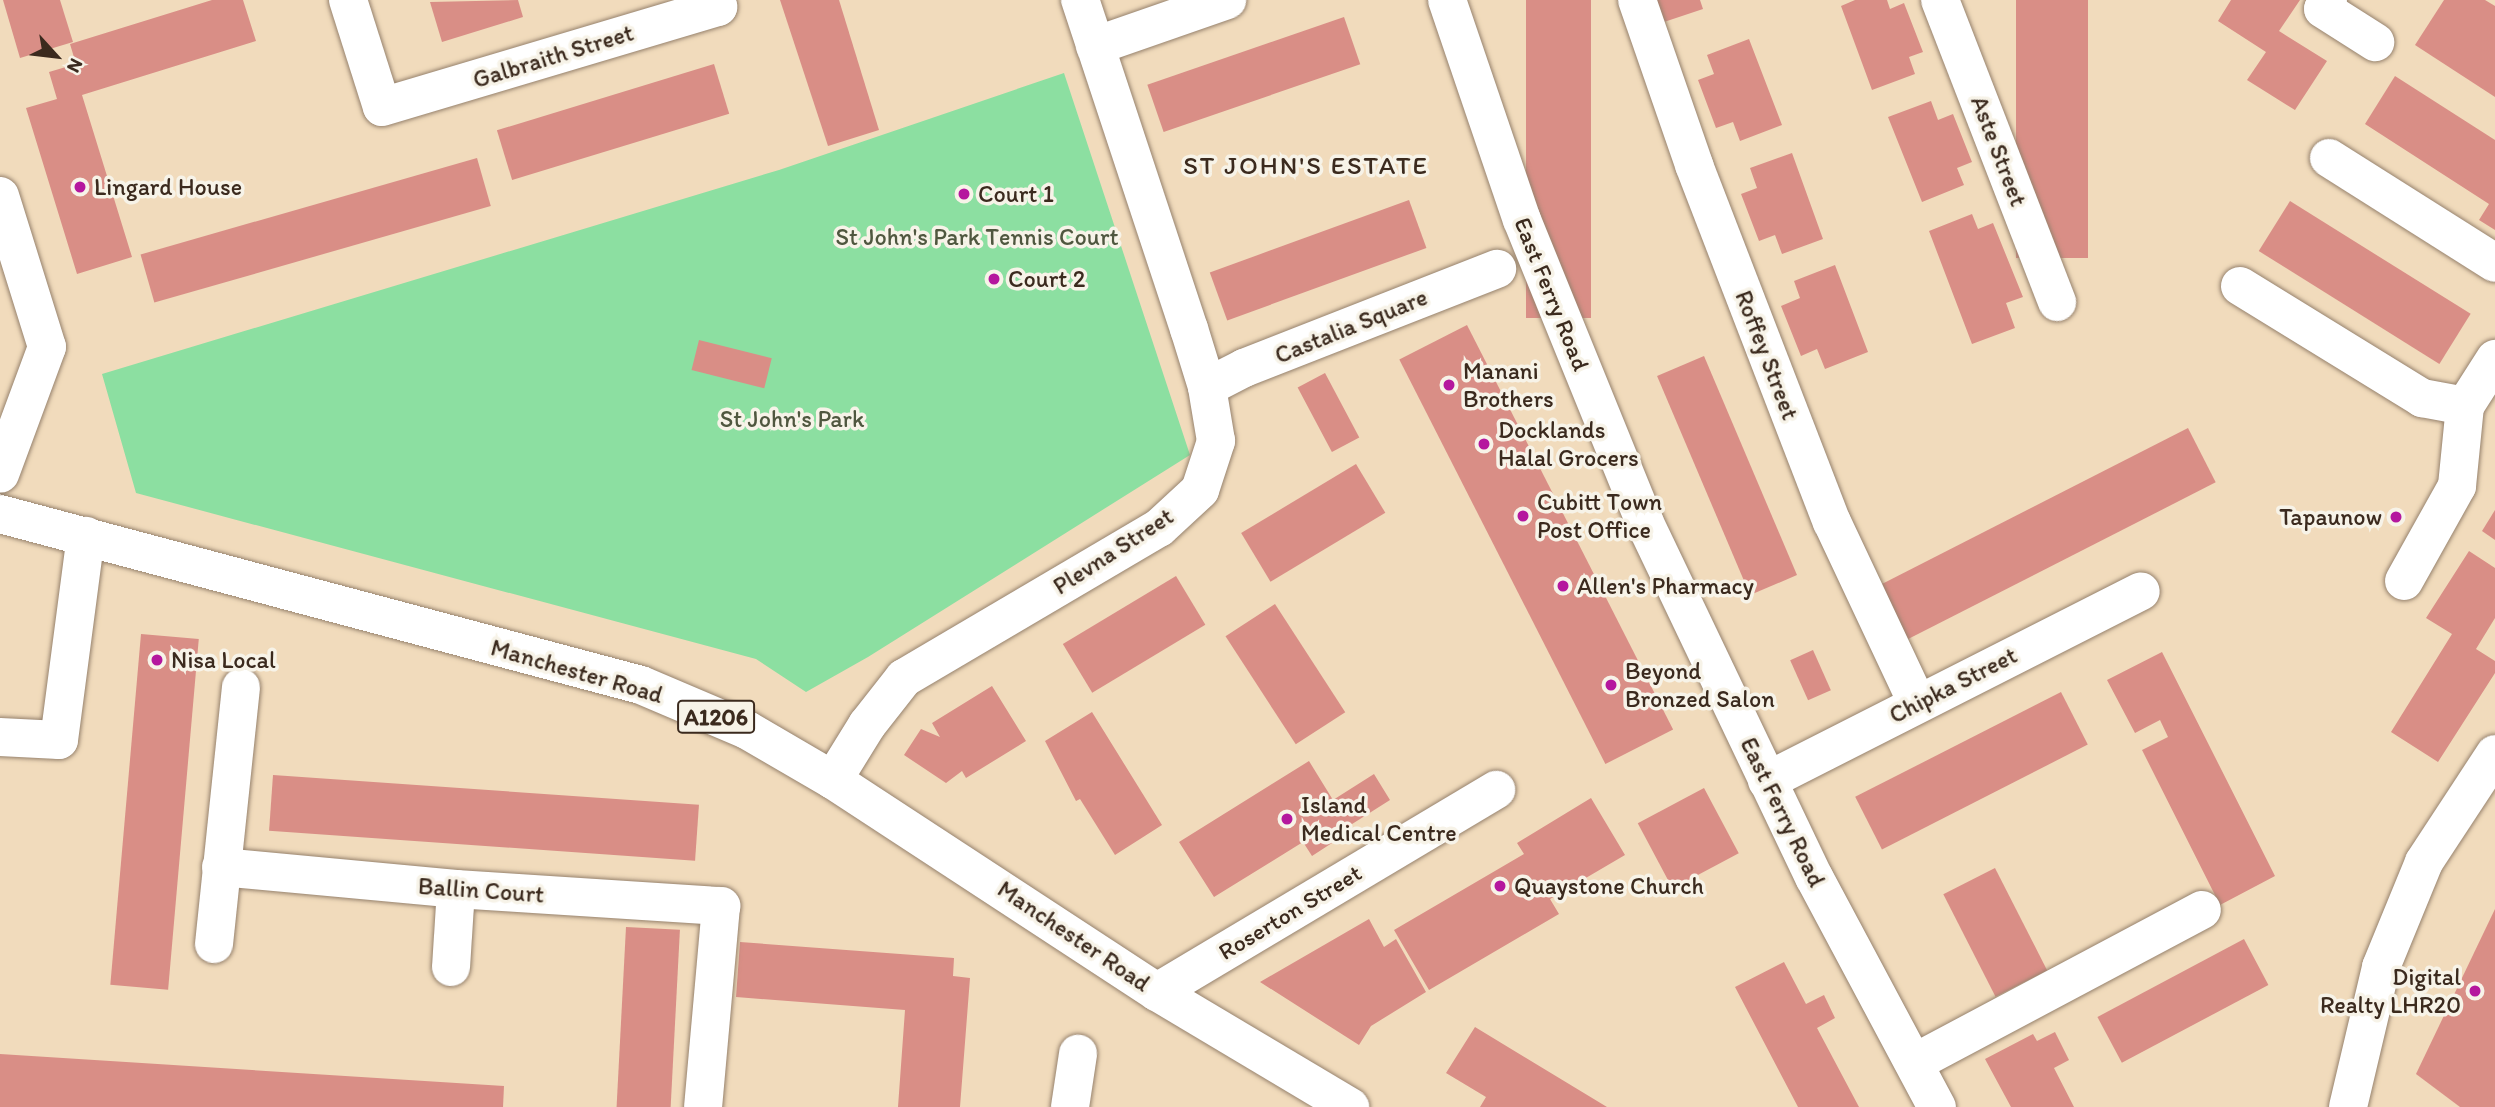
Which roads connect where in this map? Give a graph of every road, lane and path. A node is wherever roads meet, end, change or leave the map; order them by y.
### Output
1 (348, 0) edge
2 (716, 0) edge
3 (1080, 0) edge
4 (1227, 0) edge
5 (1447, 0) edge
6 (1636, 0) edge
7 (1940, 0) edge
8 (2328, 0) edge
9 (2375, 42) dead end
10 (1095, 46) junction
11 (2329, 158) dead end
12 (0, 196) edge
13 (2495, 263) edge
14 (1497, 269) dead end
15 (2240, 286) dead end
16 (2057, 302) dead end
17 (2495, 360) edge
18 (1207, 387) junction
19 (2465, 406) junction
20 (0, 474) edge
21 (0, 514) edge
22 (86, 536) junction
23 (2404, 581) dead end
24 (2141, 591) dead end
25 (242, 687) dead end
26 (1917, 703) junction
27 (0, 737) edge
28 (2495, 754) edge
29 (833, 780) junction
30 (1767, 780) junction
31 (1496, 790) dead end
32 (221, 867) junction
33 (456, 889) junction
34 (2202, 910) dead end
35 (214, 944) dead end
36 (451, 967) dead end
37 (1157, 992) junction
38 (1079, 1055) dead end
39 (1914, 1063) junction
40 (2349, 1096) edge
41 (703, 1107) edge
42 (1070, 1107) edge
43 (1350, 1107) edge
44 (1937, 1107) edge
45 (2380, 1107) edge

1 - 2 street, Galbraith Street
3 - 10 street, Plevna Street
4 - 10 street
5 - 30 street, East Ferry Road
6 - 26 street, Roffey Street
7 - 16 street, Aste Street
8 - 9 street
10 - 18 street, Plevna Street
11 - 13 street
12 - 20 street
14 - 18 street, Castalia Square
15 - 19 street
17 - 19 street
18 - 29 street, Plevna Street
19 - 23 street
21 - 22 street, Manchester Road / A1206
22 - 27 street
22 - 29 street, Manchester Road / A1206
24 - 26 street, Chipka Street
25 - 32 street
26 - 30 street, Chipka Street
28 - 40 street
29 - 37 street, Manchester Road / A1206
30 - 39 street, East Ferry Road
31 - 37 street, Roserton Street
32 - 33 street, Ballin Court
32 - 35 street
33 - 36 street
33 - 41 street, Ballin Court
34 - 39 street
37 - 43 street, Manchester Road / A1206
38 - 42 street
39 - 44 street, East Ferry Road
40 - 45 street

